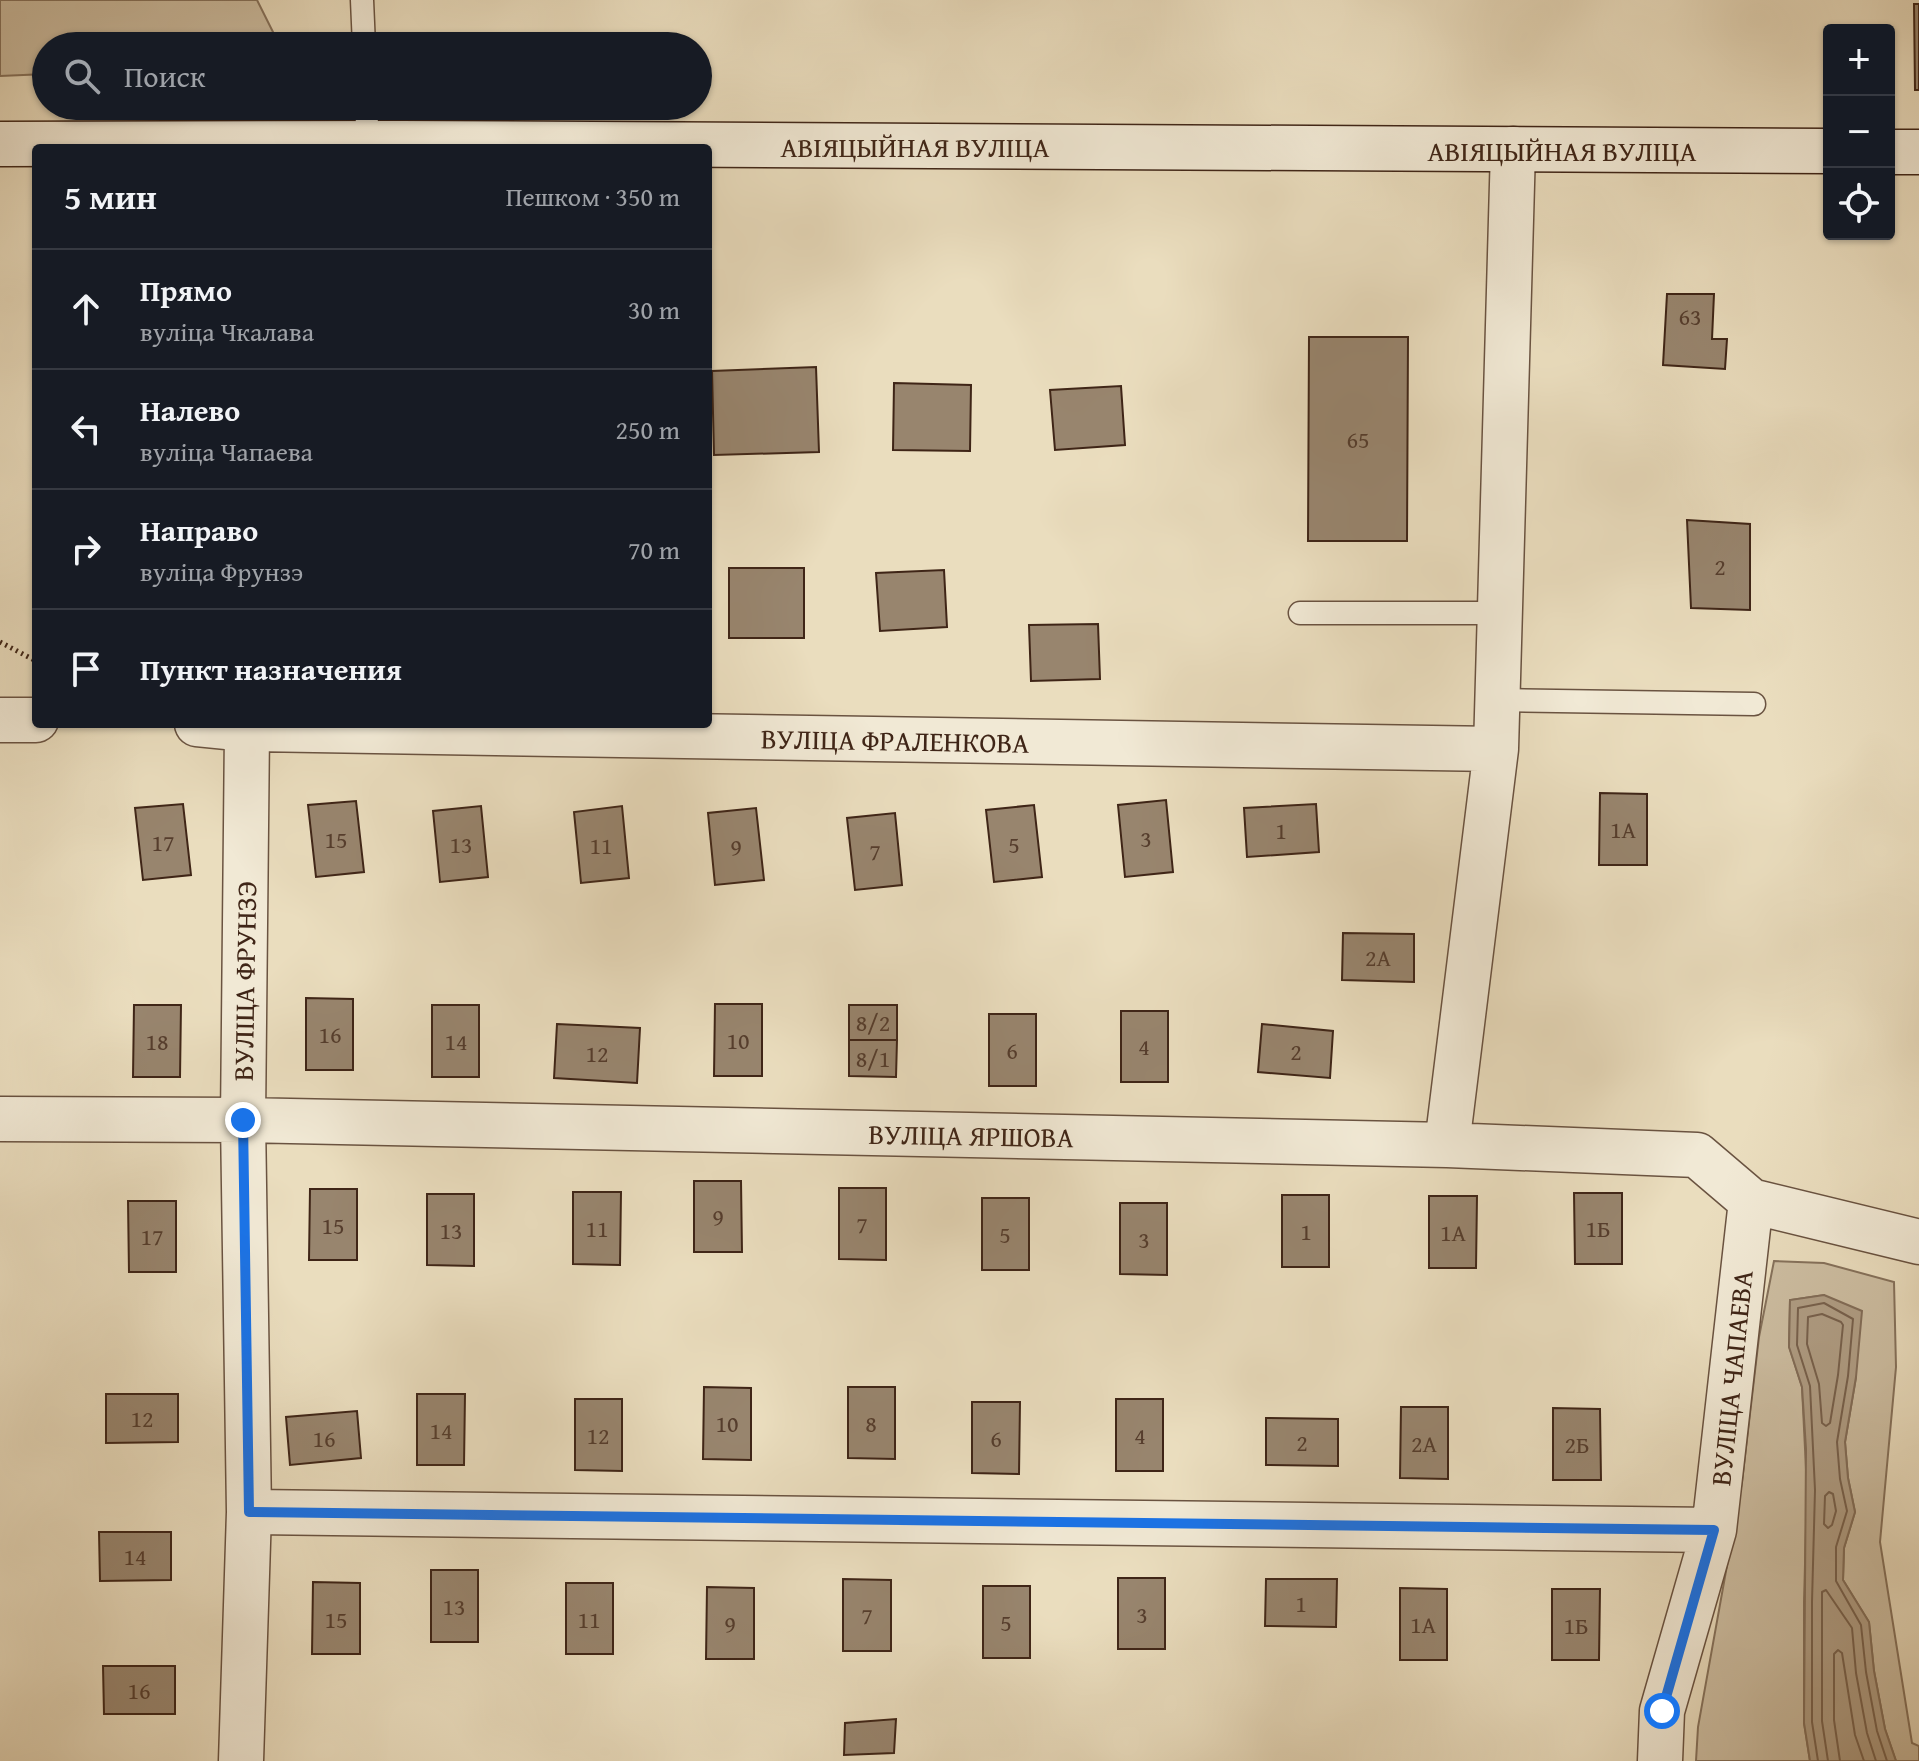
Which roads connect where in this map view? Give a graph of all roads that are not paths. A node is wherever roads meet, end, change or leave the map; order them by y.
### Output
1 (362, 0) edge
2 (363, 32) edge
3 (367, 124) edge
4 (0, 144) edge
5 (1513, 149) junction
6 (1823, 151) edge
7 (1895, 152) edge
8 (1919, 152) edge
9 (1300, 613) dead end
10 (1500, 613) junction
11 (1498, 700) junction
12 (1754, 704) dead end
13 (0, 720) edge
14 (32, 720) edge
15 (237, 728) edge
16 (247, 729) junction
17 (1496, 749) junction
18 (0, 1119) edge
19 (243, 1120) junction
20 (1447, 1145) junction
21 (1751, 1201) junction
22 (1919, 1242) edge
23 (249, 1512) junction
24 (1714, 1530) junction
25 (241, 1761) edge
26 (1660, 1761) edge

1 - 2 lane
3 - 4 street, АВІЯЦЫЙНАЯ ВУЛІЦА
3 - 5 street, АВІЯЦЫЙНАЯ ВУЛІЦА
5 - 6 street, АВІЯЦЫЙНАЯ ВУЛІЦА
5 - 10 street
7 - 8 street
9 - 10 lane
10 - 11 street
11 - 12 lane
11 - 17 street
13 - 14 street
15 - 16 street, ВУЛІЦА ФРАЛЕНКОВА
16 - 17 street, ВУЛІЦА ФРАЛЕНКОВА
16 - 19 street, ВУЛІЦА ФРУНЗЭ
17 - 20 street
18 - 19 street, ВУЛІЦА ЯРШОВА
19 - 20 street, ВУЛІЦА ЯРШОВА
19 - 23 street, ВУЛІЦА ФРУНЗЭ
20 - 21 street, ВУЛІЦА ЯРШОВА
21 - 22 street, ВУЛІЦА ЯРШОВА
21 - 24 street, ВУЛІЦА ЧАПАЕВА
23 - 24 street
23 - 25 street, ВУЛІЦА ФРУНЗЭ
24 - 26 street, ВУЛІЦА ЧАПАЕВА

